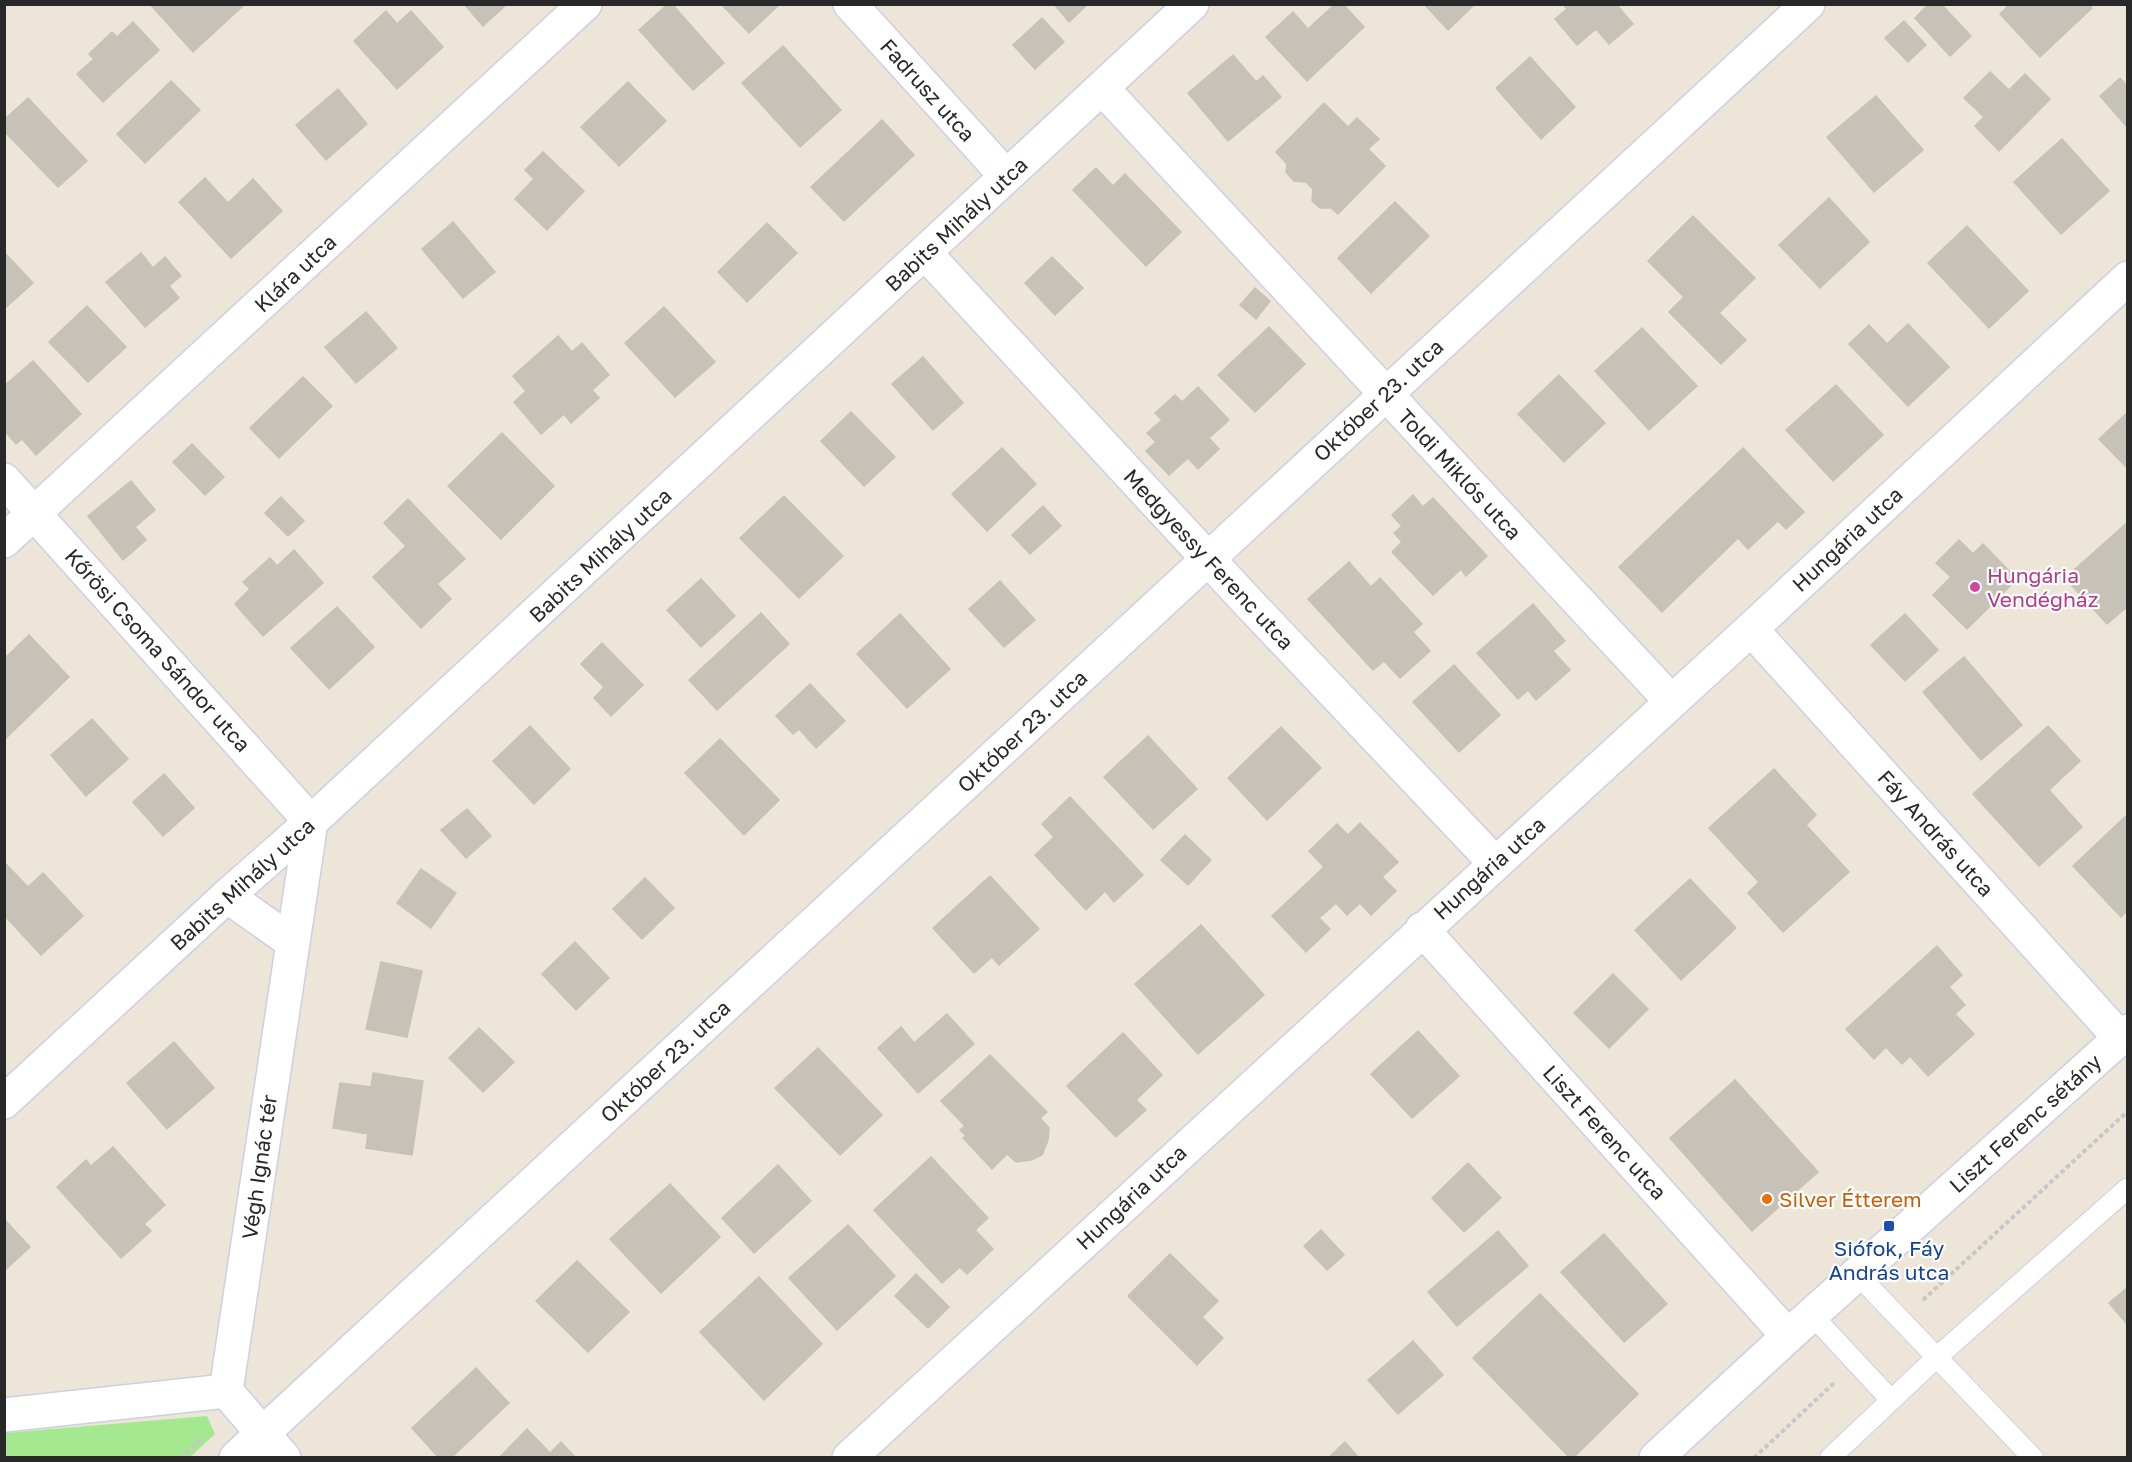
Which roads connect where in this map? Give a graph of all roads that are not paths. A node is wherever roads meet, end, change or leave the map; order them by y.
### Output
1 (585, 4) edge
2 (850, 4) edge
3 (1192, 4) edge
4 (1808, 4) edge
5 (1102, 88) junction
6 (1006, 176) junction
7 (926, 254) junction
8 (2127, 278) edge
9 (1385, 394) junction
10 (4, 480) edge
11 (35, 512) junction
12 (4, 541) edge
13 (1208, 558) junction
14 (1751, 629) junction
15 (1671, 701) junction
16 (311, 822) junction
17 (1495, 863) junction
18 (227, 896) junction
19 (1422, 929) junction
20 (292, 942) junction
21 (2125, 1038) edge
22 (4, 1102) edge
23 (2127, 1188) edge
24 (1857, 1274) junction
25 (1800, 1325) junction
26 (1936, 1358) junction
27 (226, 1391) junction
28 (1891, 1400) junction
29 (4, 1414) edge
30 (262, 1434) junction
31 (236, 1458) edge
32 (284, 1458) edge
33 (849, 1458) edge
34 (1656, 1458) edge
35 (1830, 1458) edge
36 (2033, 1458) edge

1 - 11 street, Klára utca
2 - 6 street, Fadrusz utca
3 - 5 street, Babits Mihály utca
4 - 9 street, Október 23. utca
5 - 6 street, Babits Mihály utca
5 - 9 street, Toldi Miklós utca
6 - 7 street, Babits Mihály utca
7 - 13 street, Medgyessy Ferenc utca
7 - 16 street, Babits Mihály utca
8 - 14 street, Hungária utca
9 - 13 street, Október 23. utca
9 - 15 street, Toldi Miklós utca
10 - 11 street, Kőrösi Csoma Sándor utca
11 - 12 street, Klára utca
11 - 16 street, Kőrösi Csoma Sándor utca
13 - 17 street, Medgyessy Ferenc utca
13 - 30 street, Október 23. utca
14 - 15 street, Hungária utca
14 - 21 street, Fáy András utca
15 - 17 street, Hungária utca
16 - 18 street, Babits Mihály utca
16 - 20 street, Végh Ignác tér
17 - 19 street, Hungária utca
18 - 20 street
18 - 22 street, Babits Mihály utca
19 - 25 street, Liszt Ferenc utca
19 - 33 street, Hungária utca
20 - 27 street, Végh Ignác tér
21 - 24 street, Liszt Ferenc sétány
23 - 26 lane
24 - 25 street, Liszt Ferenc sétány
24 - 26 lane
25 - 28 lane
25 - 34 street, Liszt Ferenc sétány
26 - 28 lane
26 - 36 lane
27 - 29 street
27 - 30 street
28 - 35 lane
30 - 31 street, Október 23. utca
30 - 32 street

